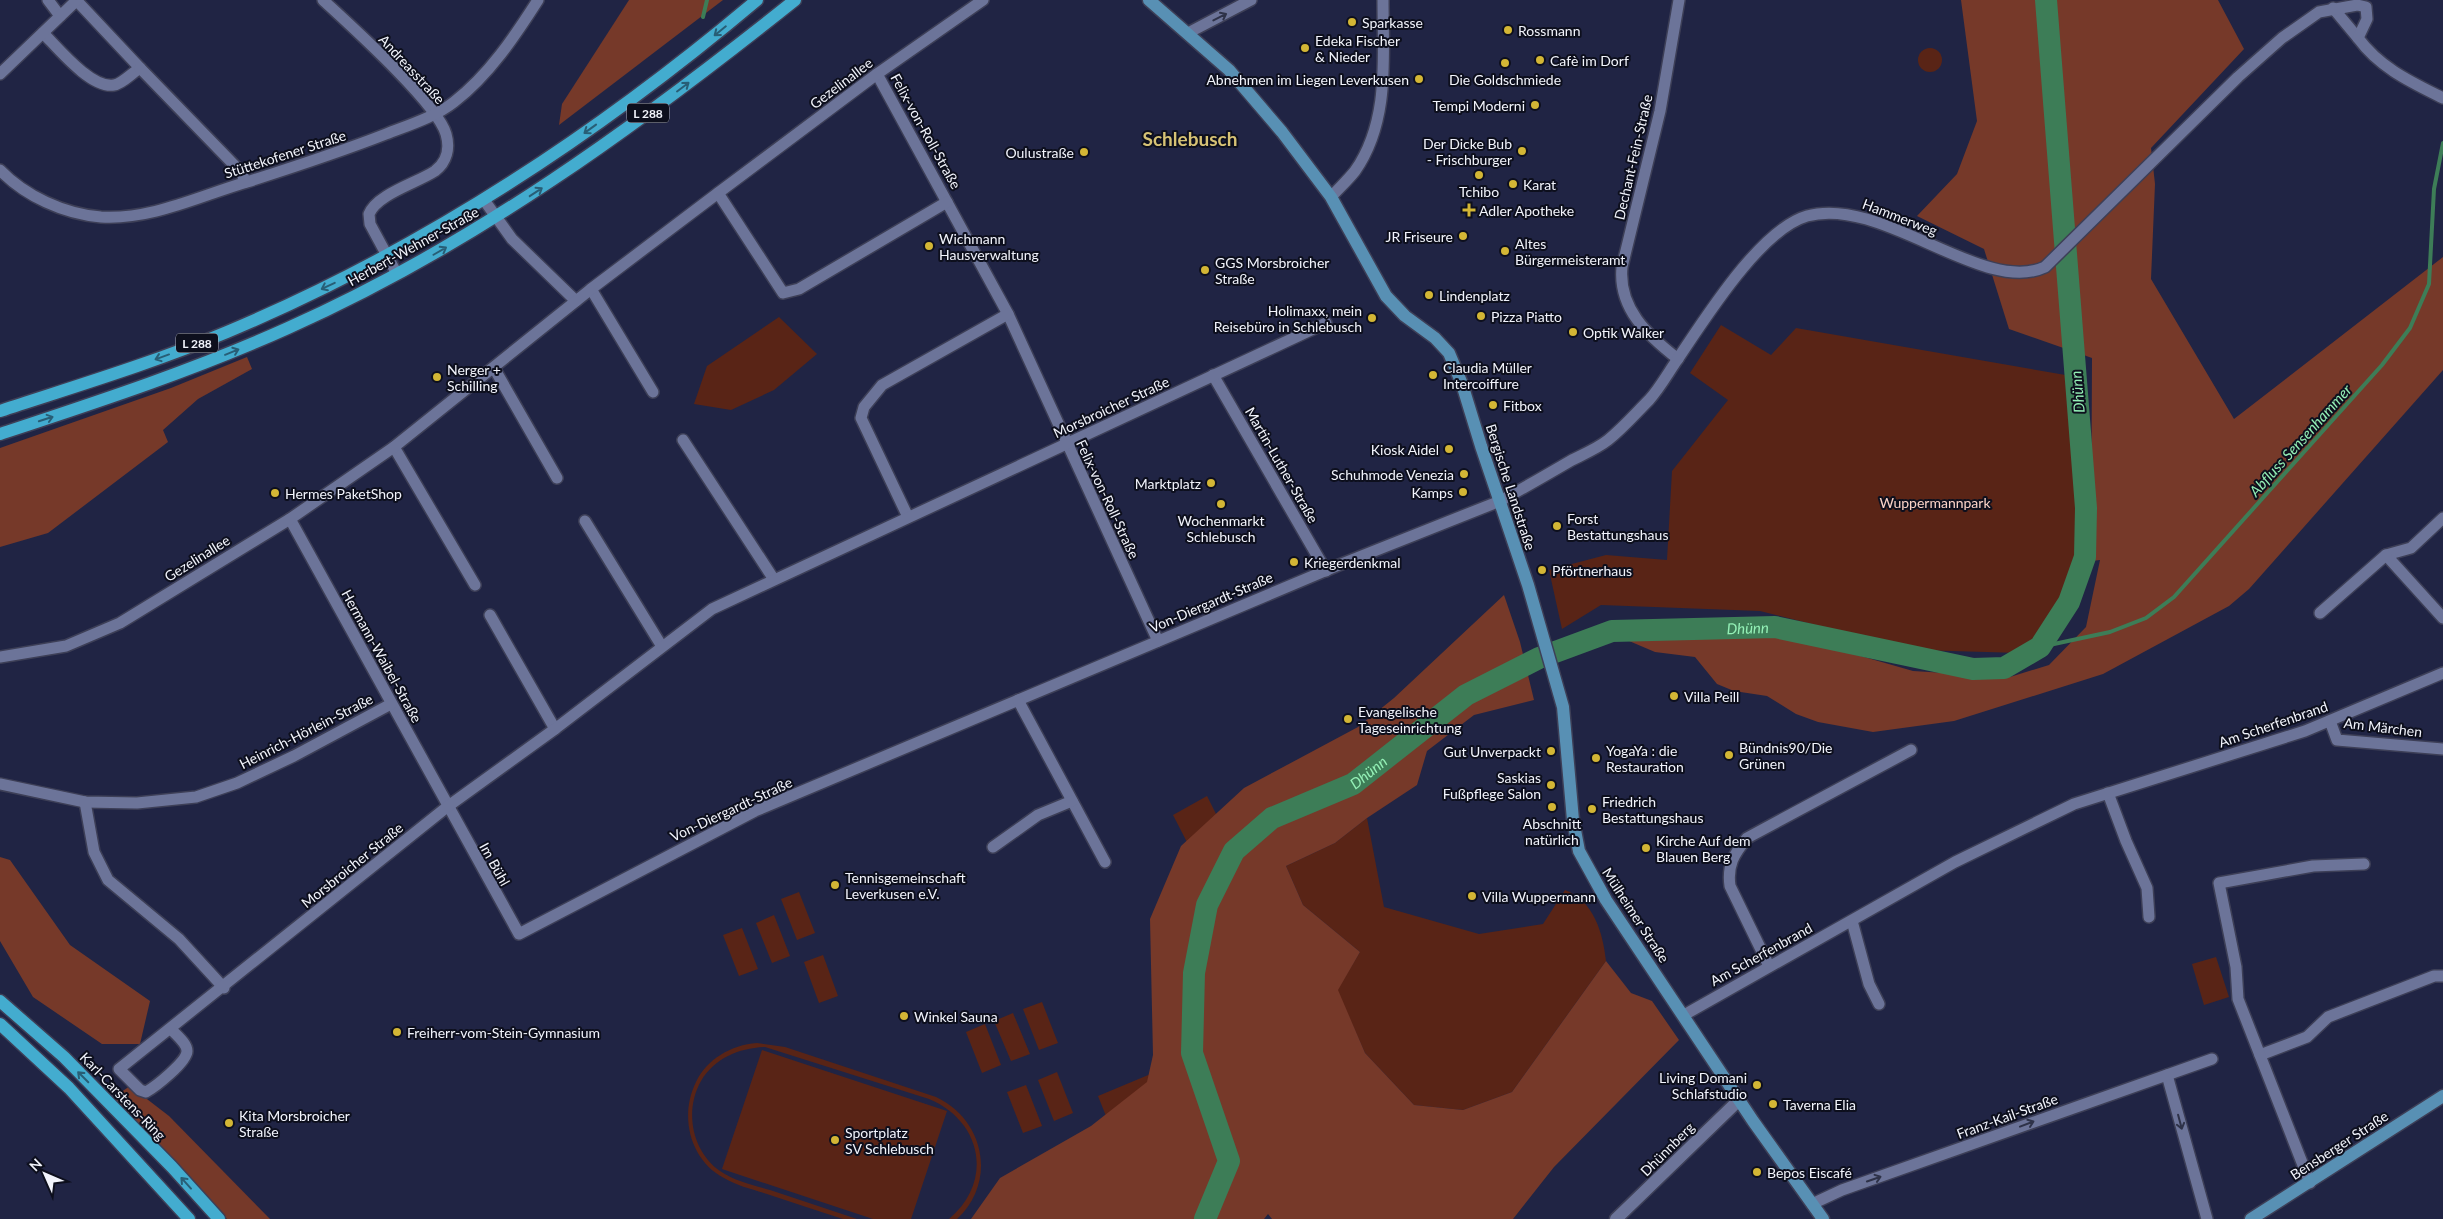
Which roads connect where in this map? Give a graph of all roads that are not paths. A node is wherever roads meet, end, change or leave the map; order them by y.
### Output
1 (48, 0) edge
2 (77, 0) edge
3 (323, 0) edge
4 (538, 0) edge
5 (757, 0) edge
6 (795, 0) edge
7 (983, 0) edge
8 (1149, 0) edge
9 (1251, 0) edge
10 (1383, 0) edge
11 (1679, 0) edge
12 (2333, 8) junction
13 (60, 16) junction
14 (43, 33) junction
15 (1188, 33) junction
16 (2358, 38) junction
17 (140, 68) junction
18 (0, 74) edge
19 (878, 74) junction
20 (2443, 98) edge
21 (434, 114) junction
22 (0, 170) edge
23 (246, 182) junction
24 (718, 193) junction
25 (1331, 197) junction
26 (484, 200) junction
27 (947, 202) junction
28 (495, 218) junction
29 (386, 255) junction
30 (397, 274) junction
31 (591, 289) junction
32 (576, 301) junction
33 (1008, 314) junction
34 (1326, 323) dead end
35 (1678, 359) junction
36 (494, 368) junction
37 (1213, 375) junction
38 (653, 392) dead end
39 (0, 411) edge
40 (0, 434) edge
41 (683, 440) dead end
42 (1067, 445) junction
43 (394, 447) junction
44 (558, 478) dead end
45 (1500, 502) junction
46 (908, 517) junction
47 (2443, 518) edge
48 (290, 519) junction
49 (585, 521) dead end
50 (2386, 555) junction
51 (1326, 570) junction
52 (773, 578) junction
53 (474, 585) dead end
54 (1528, 586) joint
55 (2320, 614) dead end
56 (490, 615) dead end
57 (2443, 618) edge
58 (1158, 641) junction
59 (661, 646) junction
60 (0, 657) edge
61 (2443, 673) edge
62 (1018, 700) junction
63 (391, 704) junction
64 (2330, 721) junction
65 (554, 729) junction
66 (2443, 749) edge
67 (1911, 750) dead end
68 (0, 784) edge
69 (2108, 793) junction
70 (1072, 801) junction
71 (85, 802) junction
72 (447, 807) junction
73 (993, 847) dead end
74 (1105, 862) dead end
75 (2364, 864) dead end
76 (2149, 917) dead end
77 (1852, 921) junction
78 (519, 934) joint
79 (1769, 966) junction
80 (2443, 976) edge
81 (224, 988) junction
82 (0, 1001) edge
83 (1879, 1004) dead end
84 (1684, 1015) junction
85 (0, 1024) edge
86 (171, 1029) junction
87 (2260, 1055) junction
88 (2212, 1059) dead end
89 (2168, 1074) junction
90 (2443, 1096) edge
91 (1739, 1100) junction
92 (2310, 1183) junction
93 (1812, 1204) junction
94 (189, 1219) edge
95 (218, 1219) edge
96 (1616, 1219) edge
97 (1823, 1219) edge
98 (2207, 1219) edge
99 (2251, 1219) edge

1 - 13 street
2 - 13 street
2 - 17 street
3 - 21 street, Andreasstraße
4 - 21 street, Stüttekofener Straße
5 -> 26 main road, Herbert-Wehner-Straße / L 288
28 -> 6 main road, Herbert-Wehner-Straße / L 288
7 - 19 street, Gezelinallee
8 - 15 main road
15 -> 9 street
10 - 25 street
11 - 35 street, Dechant-Fein-Straße
12 - 16 street
12 - 16 street
12 - 35 street, Hammerweg
13 - 14 street
14 - 17 street
14 - 18 street
15 - 25 main road
16 - 20 street
17 - 23 street
19 - 24 street, Gezelinallee
19 - 27 street, Felix-von-Roll-Straße
21 - 23 street, Stüttekofener Straße
21 - 29 street, Andreasstraße
22 - 23 street, Stüttekofener Straße
24 - 27 street, Felix-von-Roll-Straße
24 - 31 street, Gezelinallee
25 - 45 main road, Bergische Landstraße
26 - 28 street
26 - 29 main road, Herbert-Wehner-Straße / L 288
27 - 33 street, Felix-von-Roll-Straße
30 -> 28 main road, Herbert-Wehner-Straße / L 288
28 - 32 street
29 - 30 street, Andreasstraße
29 -> 39 main road, Herbert-Wehner-Straße / L 288
40 -> 30 main road, Herbert-Wehner-Straße / L 288
31 - 32 street, Gezelinallee
31 - 38 street
32 - 36 street, Gezelinallee
33 - 42 street, Felix-von-Roll-Straße
33 - 46 street
34 - 37 street, Morsbroicher Straße
35 - 45 street, Hammerweg
36 - 43 street, Gezelinallee
36 - 44 street
37 - 42 street, Morsbroicher Straße
37 - 51 street, Martin-Luther-Straße
41 - 52 street
42 - 46 street, Morsbroicher Straße
42 - 58 street, Felix-von-Roll-Straße
43 - 48 street, Gezelinallee
43 - 53 street
45 - 51 street, Von-Diergardt-Straße
45 - 54 main road, Bergische Landstraße
46 - 52 street, Morsbroicher Straße
47 - 50 street
48 - 60 street, Gezelinallee
48 - 63 street, Hermann-Waibel-Straße
49 - 59 street
50 - 55 street
50 - 57 street
51 - 58 street, Von-Diergardt-Straße
52 - 59 street, Morsbroicher Straße
54 - 84 main road, Mülheimer Straße
56 - 65 street
58 - 62 street, Von-Diergardt-Straße
59 - 65 street, Morsbroicher Straße
61 - 64 street, Am Scherfenbrand
62 - 70 street
62 - 78 street, Von-Diergardt-Straße
63 - 71 street, Heinrich-Hörlein-Straße
63 - 72 street, Hermann-Waibel-Straße
64 - 66 street, Am Märchen
64 - 69 street, Am Scherfenbrand
65 - 72 street, Morsbroicher Straße
67 - 79 street
68 - 71 street, Heinrich-Hörlein-Straße
69 - 76 street
69 - 77 street, Am Scherfenbrand
70 - 73 street
70 - 74 street
71 - 81 street
72 - 78 street, Im Bühl
72 - 81 street, Morsbroicher Straße
75 - 87 street
77 - 79 street, Am Scherfenbrand
77 - 83 street
79 - 84 street, Am Scherfenbrand
80 - 87 street
81 - 86 street, Morsbroicher Straße
95 -> 82 main road, Karl-Carstens-Ring
84 - 91 main road, Mülheimer Straße
85 - 94 main road
86 - 86 street, Morsbroicher Straße
87 - 92 street
88 - 89 street, Franz-Kail-Straße
93 -> 89 street, Franz-Kail-Straße
89 -> 98 street
90 - 92 main road, Bensberger Straße
91 - 93 main road, Mülheimer Straße
91 - 96 street, Dhünnberg
92 - 99 main road, Bensberger Straße
93 - 97 main road, Mülheimer Straße

